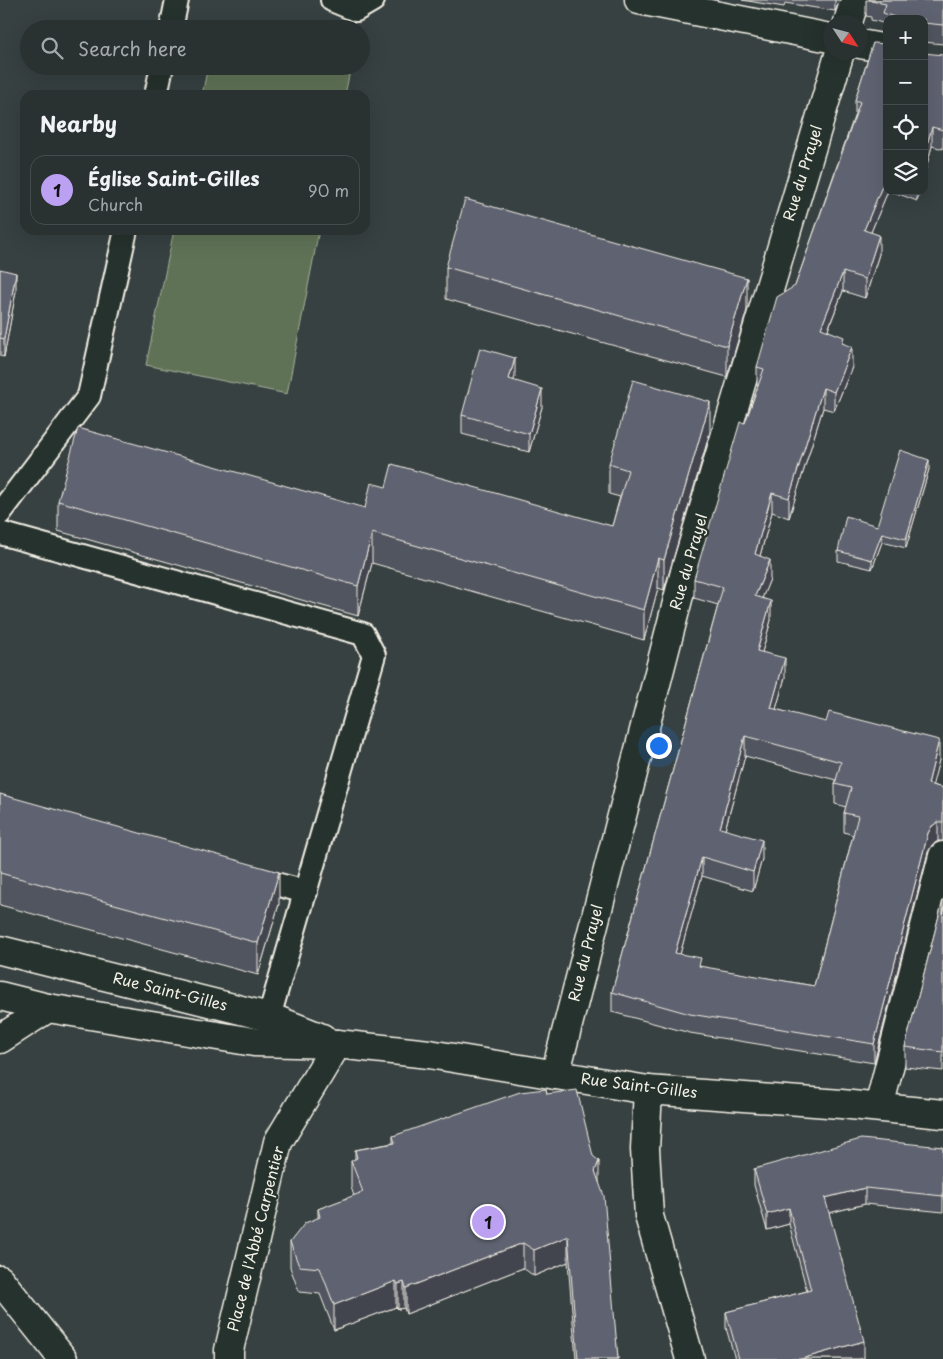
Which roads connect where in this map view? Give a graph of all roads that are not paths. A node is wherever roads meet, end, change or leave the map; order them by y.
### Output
1 (177, 0) edge
2 (332, 0) edge
3 (373, 0) edge
4 (639, 0) edge
5 (855, 0) edge
6 (850, 15) edge
7 (173, 20) edge
8 (823, 37) edge
9 (868, 45) edge
10 (883, 48) edge
11 (838, 60) edge
12 (160, 75) edge
13 (157, 90) edge
14 (125, 235) edge
15 (0, 513) edge
16 (0, 533) edge
17 (943, 856) edge
18 (229, 871) edge
19 (306, 892) junction
20 (0, 950) edge
21 (0, 996) edge
22 (48, 1008) junction
23 (269, 1017) junction
24 (0, 1039) edge
25 (337, 1044) junction
26 (555, 1075) junction
27 (648, 1090) junction
28 (879, 1107) junction
29 (943, 1114) edge
30 (0, 1268) edge
31 (0, 1280) edge
32 (20, 1306) junction
33 (63, 1359) edge
34 (229, 1359) edge
35 (690, 1359) edge

1 - 7 lane
2 - 3 lane
4 - 8 street
5 - 6 street
9 - 10 street
11 - 26 street, Rue du Prayel
12 - 13 lane
14 - 15 lane
16 - 19 lane
17 - 28 street
18 - 19 lane
19 - 23 lane
20 - 23 street, Rue Saint-Gilles
21 - 22 street, Rue Saint-Gilles
22 - 24 street
22 - 25 street, Rue Saint-Gilles
23 - 25 street, Rue Saint-Gilles
25 - 26 street, Rue Saint-Gilles
25 - 34 street, Place de l'Abbé Carpentier
26 - 27 street, Rue Saint-Gilles
27 - 28 street, Rue Saint-Gilles
27 - 35 street
28 - 29 street, Rue Saint-Gilles
30 - 32 street
31 - 32 street
32 - 33 street

